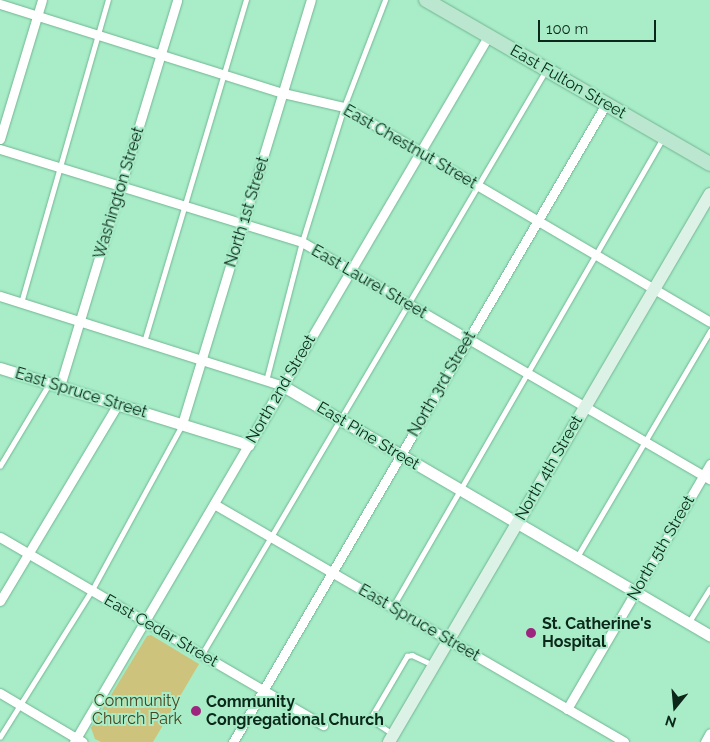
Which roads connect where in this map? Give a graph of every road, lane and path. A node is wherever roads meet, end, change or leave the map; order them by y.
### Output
1 (42, 0) edge
2 (108, 0) edge
3 (177, 0) edge
4 (246, 0) edge
5 (311, 0) edge
6 (385, 0) edge
7 (426, 0) edge
8 (0, 4) edge
9 (38, 15) junction
10 (97, 34) junction
11 (488, 36) junction
12 (161, 54) junction
13 (547, 70) junction
14 (223, 74) junction
15 (283, 93) junction
16 (606, 104) junction
17 (344, 107) junction
18 (664, 137) junction
19 (0, 139) edge
20 (0, 148) edge
21 (420, 152) junction
22 (710, 164) edge
23 (60, 167) junction
24 (121, 186) junction
25 (477, 186) junction
26 (710, 194) edge
27 (184, 206) junction
28 (537, 221) junction
29 (243, 224) junction
30 (302, 242) junction
31 (597, 256) junction
32 (351, 271) junction
33 (654, 290) junction
34 (0, 296) edge
35 (21, 303) junction
36 (408, 304) junction
37 (80, 322) junction
38 (710, 322) edge
39 (710, 331) edge
40 (468, 339) junction
41 (144, 342) junction
42 (202, 360) junction
43 (0, 368) edge
44 (527, 373) junction
45 (266, 381) junction
46 (55, 385) junction
47 (283, 386) junction
48 (118, 404) junction
49 (585, 406) junction
50 (341, 420) junction
51 (182, 424) junction
52 (645, 441) junction
53 (248, 445) junction
54 (400, 455) junction
55 (710, 464) edge
56 (0, 466) edge
57 (707, 477) edge
58 (460, 490) junction
59 (214, 504) junction
60 (517, 524) junction
61 (0, 537) edge
62 (271, 537) junction
63 (28, 553) junction
64 (577, 558) junction
65 (332, 572) junction
66 (710, 589) edge
67 (92, 590) junction
68 (635, 593) junction
69 (0, 601) edge
70 (392, 608) junction
71 (145, 622) junction
72 (688, 624) junction
73 (710, 636) edge
74 (448, 640) junction
75 (202, 654) junction
76 (434, 666) junction
77 (263, 690) junction
78 (0, 693) edge
79 (20, 705) junction
80 (567, 709) junction
81 (323, 725) dead end
82 (710, 733) edge
83 (0, 737) edge
84 (391, 738) edge
85 (78, 741) edge
86 (233, 742) edge
87 (624, 742) edge
88 (705, 742) edge

1 - 9 street
2 - 10 lane
3 - 12 street, Washington Street
4 - 14 lane
5 - 15 street, North 1st Street
6 - 17 lane
7 - 11 main road, East Fulton Street
8 - 9 street, East Chestnut Street
9 - 10 street, East Chestnut Street
9 - 19 street
10 - 12 street, East Chestnut Street
10 - 23 lane
11 - 13 main road, East Fulton Street
11 - 21 street, North 2nd Street
12 - 14 street, East Chestnut Street
12 - 24 street, Washington Street
13 - 16 main road, East Fulton Street
13 - 25 lane
14 - 15 street, East Chestnut Street
14 - 27 lane
15 - 17 street, East Chestnut Street
15 - 29 street, North 1st Street
16 - 18 main road, East Fulton Street
16 - 28 street, North 3rd Street
17 - 21 street, East Chestnut Street
17 - 30 lane
18 - 22 main road, East Fulton Street
18 - 31 lane
20 - 23 street, East Laurel Street
21 - 25 street, East Chestnut Street
21 - 32 street, North 2nd Street
23 - 24 street, East Laurel Street
23 - 35 lane
24 - 27 street, East Laurel Street
24 - 37 street, Washington Street
25 - 28 street, East Chestnut Street
25 - 36 lane
26 - 33 main road, North 4th Street
27 - 29 street, East Laurel Street
27 - 41 lane
28 - 31 street, East Chestnut Street
28 - 40 street, North 3rd Street
29 - 30 street, East Laurel Street
29 - 42 street, North 1st Street
30 - 32 street, East Laurel Street
30 - 45 lane
31 - 33 street, East Chestnut Street
31 - 44 lane
32 - 36 street, East Laurel Street
32 - 47 street, North 2nd Street
33 - 38 street, East Chestnut Street
33 - 49 main road, North 4th Street
34 - 35 street, East Pine Street
35 - 37 street, East Pine Street
36 - 40 street, East Laurel Street
36 - 50 lane
37 - 41 street, East Pine Street
37 - 46 street, Washington Street
39 - 52 lane
40 - 44 street, East Laurel Street
40 - 54 street, North 3rd Street
41 - 42 street, East Pine Street
42 - 45 street, East Pine Street
42 - 51 street, North 1st Street
43 - 46 street, East Spruce Street
44 - 49 street, East Laurel Street
44 - 58 lane
45 - 47 street, East Pine Street
46 - 48 street, East Spruce Street
46 - 56 lane
47 - 50 street, East Pine Street
47 - 53 street, North 2nd Street
48 - 51 street, East Spruce Street
48 - 63 street
49 - 52 street, East Laurel Street
49 - 60 main road, North 4th Street
50 - 54 street, East Pine Street
50 - 62 lane
51 - 53 street, East Spruce Street
51 - 67 lane
52 - 57 street, East Laurel Street
52 - 64 lane
53 - 59 street, North 2nd Street
54 - 58 street, East Pine Street
54 - 65 street, North 3rd Street
55 - 57 street, North 5th Street
57 - 68 street, North 5th Street
58 - 60 street, East Pine Street
58 - 70 lane
59 - 62 street, East Spruce Street
59 - 71 street, North 2nd Street
60 - 64 street, East Pine Street
60 - 74 main road, North 4th Street
61 - 63 street, East Cedar Street
62 - 65 street, East Spruce Street
62 - 75 lane
63 - 67 street, East Cedar Street
63 - 69 street
64 - 68 street, East Pine Street
65 - 70 street, East Spruce Street
65 - 77 street, North 3rd Street
66 - 72 lane
67 - 71 street, East Cedar Street
67 - 79 lane
68 - 72 street, East Pine Street
68 - 80 street, North 5th Street
70 - 74 street, East Spruce Street
71 - 75 street, East Cedar Street
71 - 85 street, North 2nd Street
72 - 73 street, East Pine Street
74 - 76 main road, North 4th Street
74 - 80 street, East Spruce Street
75 - 77 street, East Cedar Street
76 - 84 main road, North 4th Street
76 - 84 lane
77 - 81 street, East Cedar Street
77 - 86 street, North 3rd Street
78 - 79 street
79 - 83 lane
79 - 85 street
80 - 87 street, East Spruce Street
82 - 88 street

